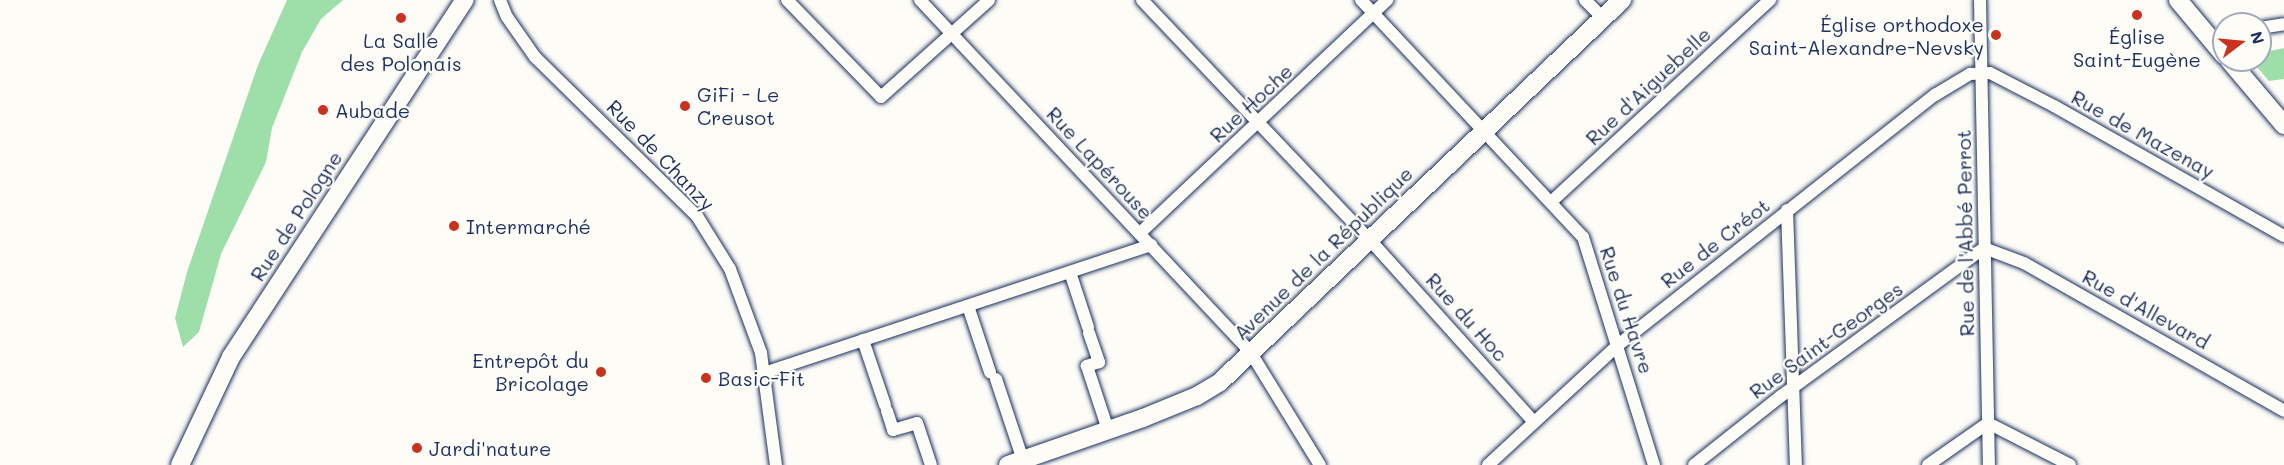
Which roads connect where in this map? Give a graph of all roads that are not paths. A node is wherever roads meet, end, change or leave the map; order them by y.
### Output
1 (465, 0) edge
2 (500, 0) edge
3 (787, 0) edge
4 (920, 0) edge
5 (989, 0) edge
6 (1142, 0) edge
7 (1361, 0) edge
8 (1387, 0) edge
9 (1585, 0) edge
10 (1622, 0) edge
11 (1770, 0) edge
12 (1980, 0) edge
13 (2178, 0) edge
14 (1373, 13) junction
15 (1603, 18) junction
16 (2212, 32) edge
17 (953, 34) junction
18 (2239, 72) edge
19 (1981, 73) junction
20 (1259, 124) junction
21 (2284, 125) edge
22 (1484, 131) junction
23 (1552, 201) junction
24 (1787, 210) junction
25 (1140, 234) junction
26 (2284, 236) edge
27 (1370, 240) junction
28 (1151, 245) junction
29 (1984, 248) junction
30 (1070, 272) junction
31 (968, 306) junction
32 (863, 340) junction
33 (1618, 345) junction
34 (1251, 353) junction
35 (764, 373) junction
36 (1794, 386) junction
37 (2284, 411) edge
38 (1533, 421) junction
39 (1988, 423) junction
40 (1108, 430) junction
41 (1016, 462) edge
42 (180, 465) edge
43 (776, 465) edge
44 (931, 465) edge
45 (1320, 465) edge
46 (1488, 465) edge
47 (1654, 465) edge
48 (1694, 465) edge
49 (1796, 465) edge
50 (1928, 465) edge
51 (1989, 465) edge
52 (2070, 465) edge

1 - 42 street, Rue de Pologne
2 - 35 street, Rue de Chanzy
3 - 17 street
4 - 17 street, Rue Lapérouse
5 - 17 street
6 - 20 street, Rue du Hoc
7 - 14 street, Rue du Havre
8 - 14 street, Rue Hoche
9 - 15 street
10 - 15 street, Avenue de la République
11 - 23 street, Rue d'Aiguebelle
12 - 19 street, Rue de l'Abbé Perrot
13 - 16 street
14 - 20 street, Rue Hoche
14 - 22 street, Rue du Havre
15 - 22 street, Avenue de la République
17 - 25 street, Rue Lapérouse
18 - 21 street
19 - 24 street, Rue de Créot
19 - 26 street, Rue de Mazenay
19 - 29 street, Rue de l'Abbé Perrot
20 - 25 street, Rue Hoche
20 - 27 street, Rue du Hoc
22 - 23 street, Rue du Havre
22 - 27 street, Avenue de la République
23 - 33 street, Rue du Havre
24 - 33 street, Rue de Créot
24 - 36 street
25 - 28 street, Rue Lapérouse
27 - 34 street, Avenue de la République
27 - 38 street, Rue du Hoc
28 - 30 street
28 - 34 street, Rue Lapérouse
29 - 36 street, Rue Saint-Georges
29 - 37 street, Rue d'Allevard
29 - 39 street, Rue de l'Abbé Perrot
30 - 31 street
30 - 40 street
31 - 32 street
31 - 41 street
32 - 35 street
32 - 44 street
33 - 38 street, Rue de Créot
33 - 47 street, Rue du Havre
34 - 40 street, Avenue de la République
34 - 45 street, Rue Lapérouse
35 - 43 street, Rue de Chanzy
36 - 48 street, Rue Saint-Georges
36 - 49 street
38 - 46 street, Rue de Créot
39 - 50 street
39 - 51 street, Rue de l'Abbé Perrot
39 - 52 street
40 - 41 street, Avenue de la République

